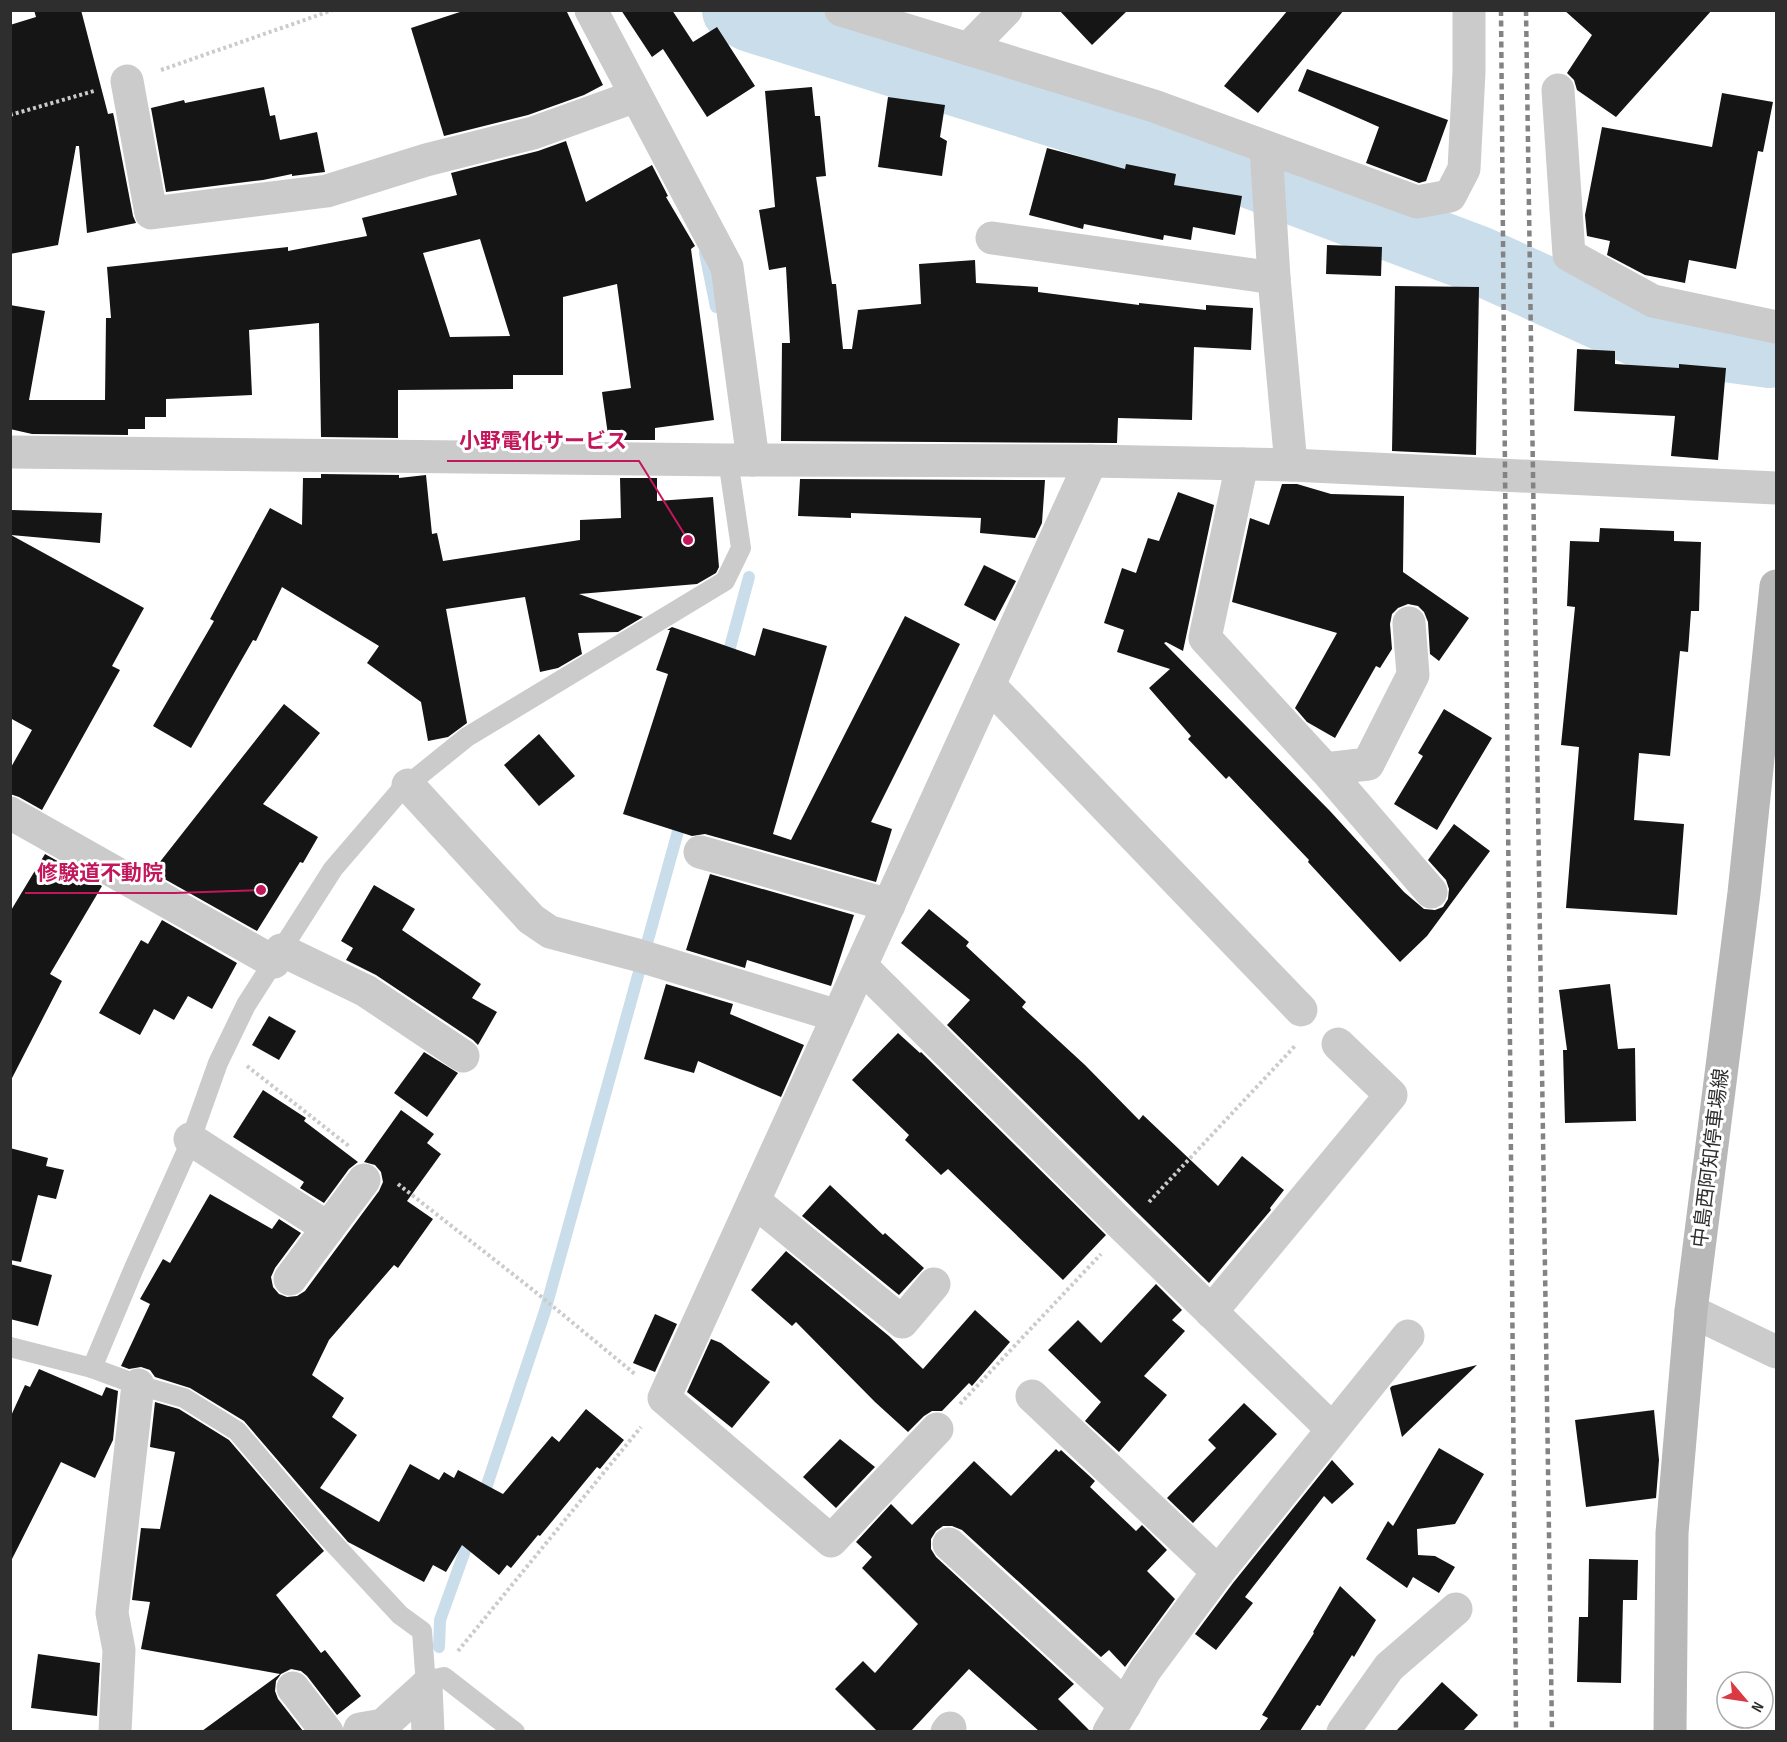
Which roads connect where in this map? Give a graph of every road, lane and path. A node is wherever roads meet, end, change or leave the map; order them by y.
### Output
1 (333, 10) edge
2 (591, 10) edge
3 (841, 10) edge
4 (1006, 10) edge
5 (1469, 10) edge
6 (968, 49) junction
7 (128, 81) junction
8 (1558, 90) dead end
9 (627, 100) junction
10 (10, 115) edge
11 (1266, 156) junction
12 (992, 238) dead end
13 (1274, 278) junction
14 (1776, 327) edge
15 (10, 452) edge
16 (741, 460) junction
17 (1091, 461) junction
18 (1242, 464) junction
19 (1291, 465) junction
20 (1776, 488) edge
21 (1776, 586) edge
22 (1409, 623) dead end
23 (988, 685) junction
24 (1325, 769) junction
25 (408, 785) junction
26 (10, 813) edge
27 (700, 852) dead end
28 (1431, 892) dead end
29 (888, 905) junction
30 (278, 956) junction
31 (861, 966) junction
32 (1301, 1010) dead end
33 (838, 1016) junction
34 (1338, 1044) dead end
35 (463, 1056) dead end
36 (190, 1139) junction
37 (364, 1180) dead end
38 (754, 1201) junction
39 (328, 1228) junction
40 (290, 1279) dead end
41 (934, 1284) dead end
42 (545, 1300) dead end
43 (1691, 1311) junction
44 (1212, 1312) junction
45 (1408, 1336) dead end
46 (10, 1347) edge
47 (1776, 1352) edge
48 (92, 1368) junction
49 (138, 1385) junction
50 (1032, 1396) dead end
51 (664, 1398) junction
52 (1332, 1429) junction
53 (937, 1430) dead end
54 (949, 1544) dead end
55 (1218, 1572) junction
56 (1456, 1609) dead end
57 (432, 1682) junction
58 (293, 1688) dead end
59 (1117, 1718) edge
60 (115, 1731) edge
61 (327, 1731) edge
62 (358, 1731) edge
63 (428, 1731) edge
64 (515, 1731) edge
65 (1343, 1731) edge
66 (1670, 1731) edge

1 - 7 path
2 - 9 street
3 - 6 street
4 - 6 street
5 - 11 street
6 - 11 street
7 - 9 street
7 - 10 path
8 - 14 street
9 - 16 street
11 - 13 street
12 - 13 street
13 - 19 street
15 - 16 street
16 - 17 street
16 - 25 lane
17 - 18 street
17 - 23 street
18 - 19 street
18 - 24 street
19 - 20 street
21 - 43 main road, 中島西阿知停車場線
22 - 24 street
23 - 29 street
23 - 32 street
24 - 28 street
25 - 30 lane
25 - 33 street
26 - 30 street
27 - 29 street
29 - 31 street
30 - 35 street
30 - 36 lane
31 - 33 street
31 - 44 street
33 - 38 street
34 - 44 street
36 - 39 street
36 - 48 lane
37 - 39 street
38 - 41 street
38 - 51 street
39 - 40 street
42 - 51 path
43 - 47 street
43 - 66 main road, 中島西阿知停車場線
44 - 52 street
45 - 52 street
46 - 48 lane
48 - 49 lane
49 - 57 lane
49 - 60 street
50 - 55 street
51 - 53 street
51 - 57 path
52 - 55 street
54 - 59 street
55 - 59 street
56 - 65 street
57 - 62 street
57 - 63 street
57 - 64 lane
58 - 61 street

